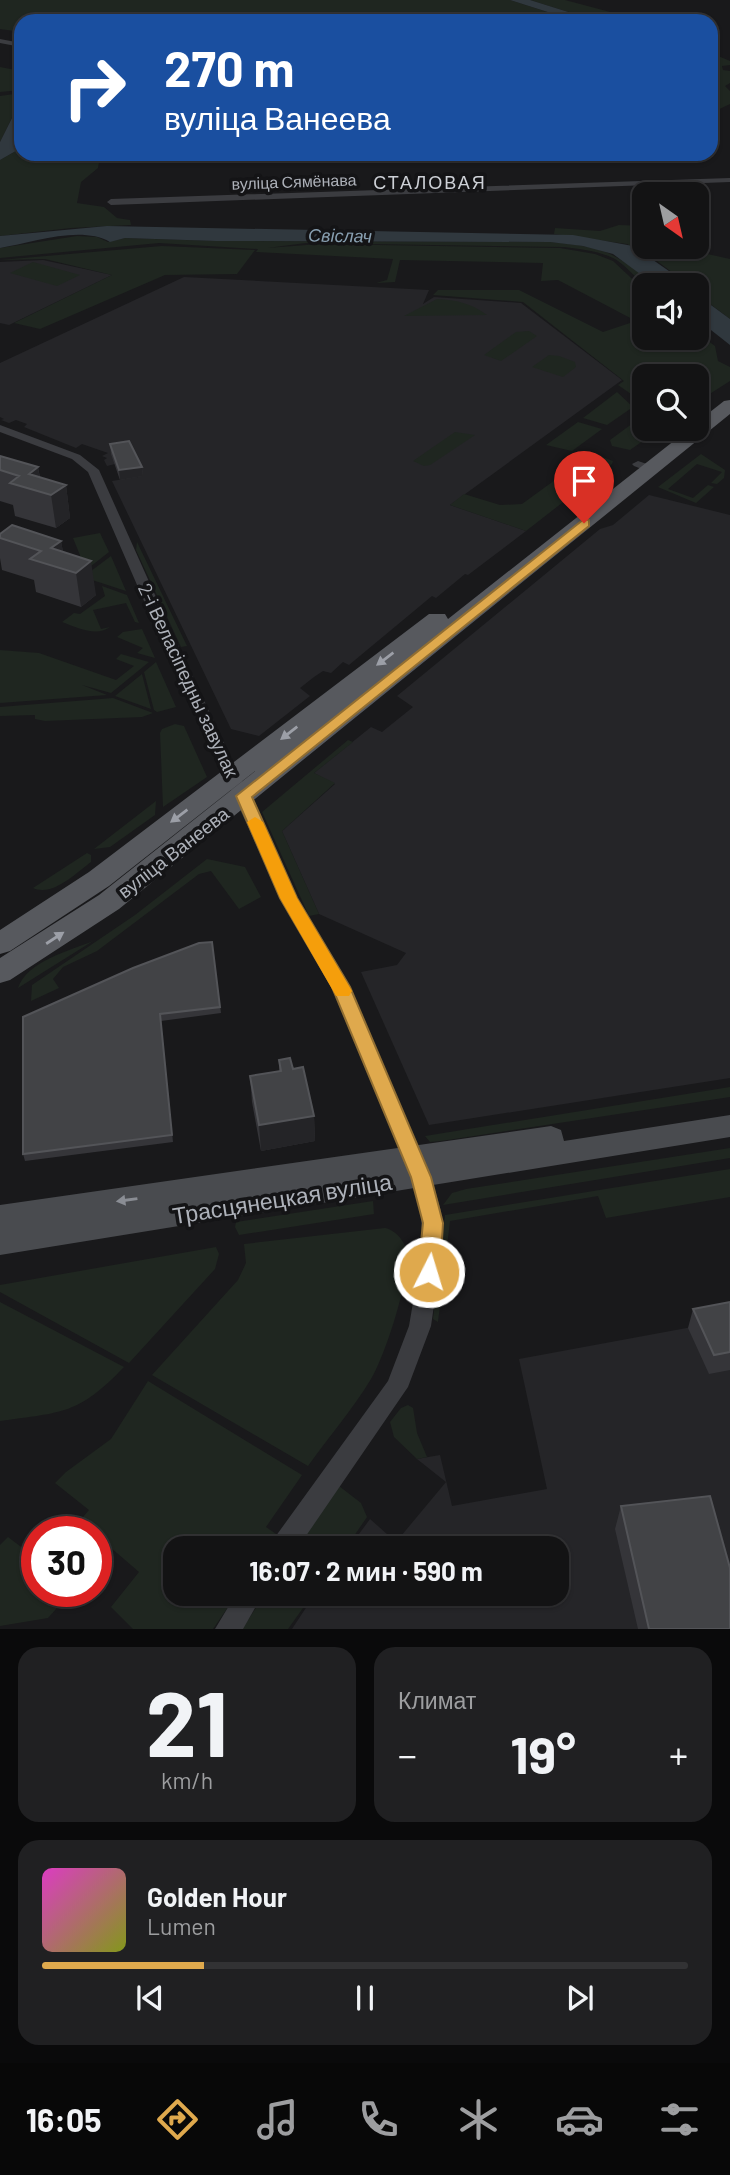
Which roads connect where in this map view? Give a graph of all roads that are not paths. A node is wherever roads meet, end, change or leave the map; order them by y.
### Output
1 (730, 180) edge
2 (111, 202) dead end
3 (730, 389) edge
4 (730, 405) edge
5 (709, 406) edge
6 (0, 428) edge
7 (669, 441) edge
8 (645, 466) junction
9 (238, 785) junction
10 (0, 944) edge
11 (0, 972) edge
12 (730, 1111) edge
13 (730, 1126) edge
14 (418, 1168) junction
15 (221, 1198) junction
16 (0, 1218) edge
17 (0, 1241) edge
18 (291, 1536) edge
19 (243, 1606) edge
20 (228, 1629) edge

1 - 2 street, вуліца Сямёнава
3 - 5 main road
4 - 8 main road, вуліца Ванеева
6 - 9 street, 2-і Веласіпедны завулак
7 - 8 main road, вуліца Ванеева
8 - 9 main road, вуліца Ванеева
9 -> 10 main road, вуліца Ванеева
11 -> 9 main road, вуліца Ванеева
9 - 14 street, 2-і Веласіпедны завулак
12 - 14 main road, Трасцянецкая вуліца
13 - 14 main road, Трасцянецкая вуліца
14 - 15 main road, Трасцянецкая вуліца
14 - 18 street, 2-і Веласіпедны завулак
15 -> 16 main road, Трасцянецкая вуліца
15 - 17 main road, Трасцянецкая вуліца
19 - 20 street

